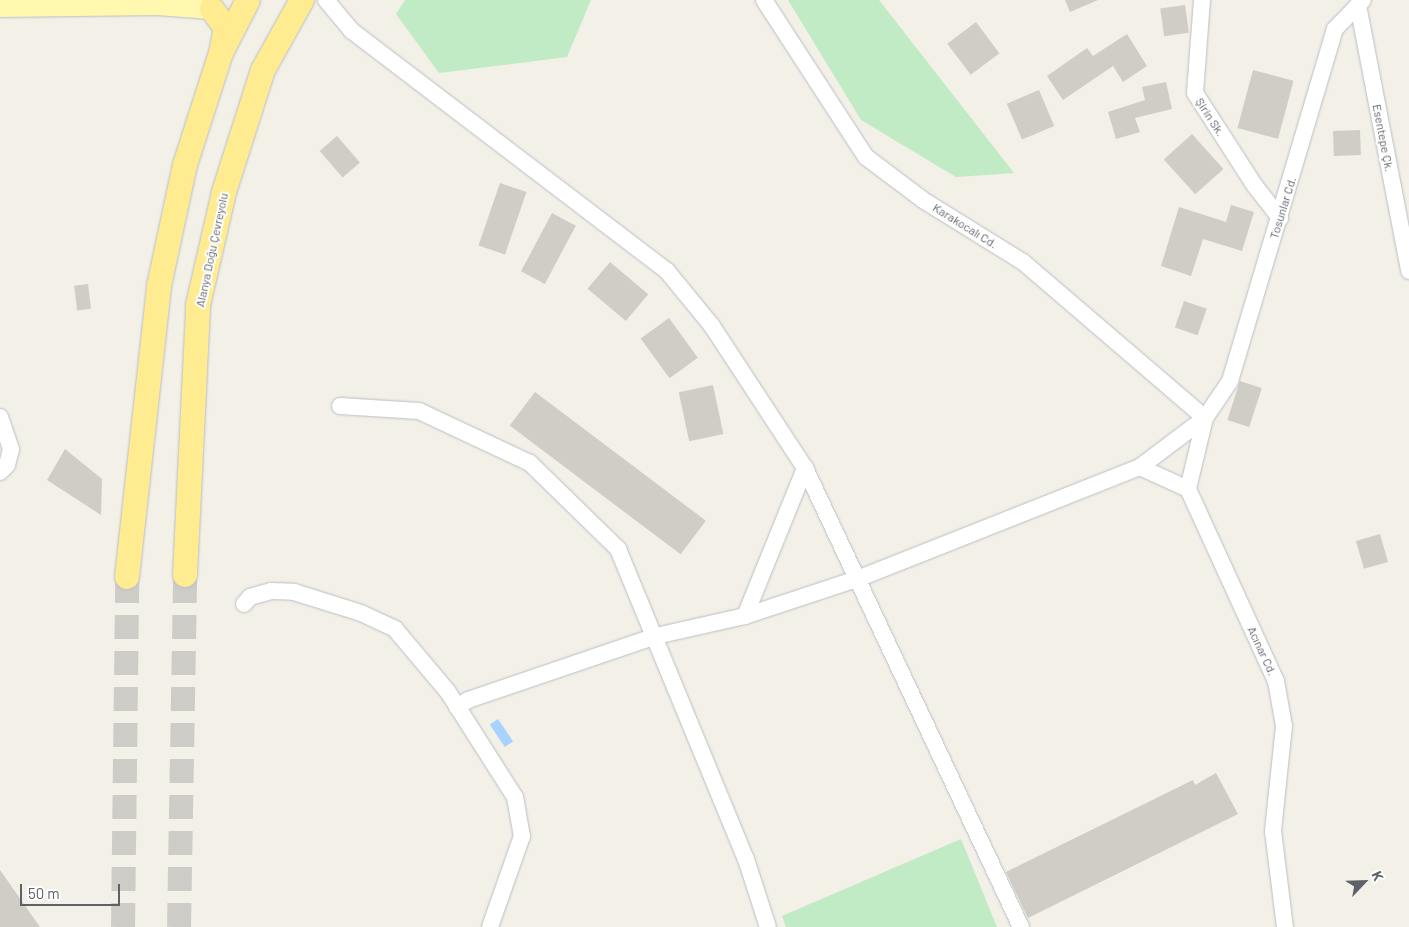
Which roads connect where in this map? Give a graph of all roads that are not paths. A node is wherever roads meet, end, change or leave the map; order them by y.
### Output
1 (248, 0) edge
2 (302, 0) edge
3 (326, 0) edge
4 (764, 0) edge
5 (1202, 0) edge
6 (1360, 2) edge
7 (0, 7) edge
8 (212, 9) joint
9 (221, 53) junction
10 (1280, 218) junction
11 (1409, 271) edge
12 (340, 406) dead end
13 (0, 417) edge
14 (1205, 418) junction
15 (1140, 467) junction
16 (805, 468) junction
17 (0, 472) edge
18 (1188, 489) junction
19 (185, 575) tunnel mouth
20 (127, 577) tunnel mouth
21 (857, 579) junction
22 (244, 604) dead end
23 (745, 616) junction
24 (656, 636) junction
25 (457, 706) junction
26 (1280, 925) edge
27 (490, 927) edge
28 (768, 927) edge
29 (1021, 927) edge

1 - 9 highway
2 - 19 highway, Alanya Doğu Çevreyolu
3 - 16 street
4 - 14 street, Karakocalı Cd.
5 - 10 street, Şirin Sk.
6 - 10 street, Tosunlar Cd.
6 - 11 street, Esentepe Çk.
7 - 8 main road
8 - 9 highway
9 - 20 highway
10 - 14 street, Tosunlar Cd.
12 - 24 street
13 - 17 street
14 - 15 street
14 - 18 street
15 - 18 street
15 - 21 street
16 - 21 street
16 - 23 street
18 - 26 street, Acınar Cd.
21 - 23 street
21 - 29 street
22 - 25 street
23 - 24 street
24 - 25 street
24 - 28 street
25 - 27 street

